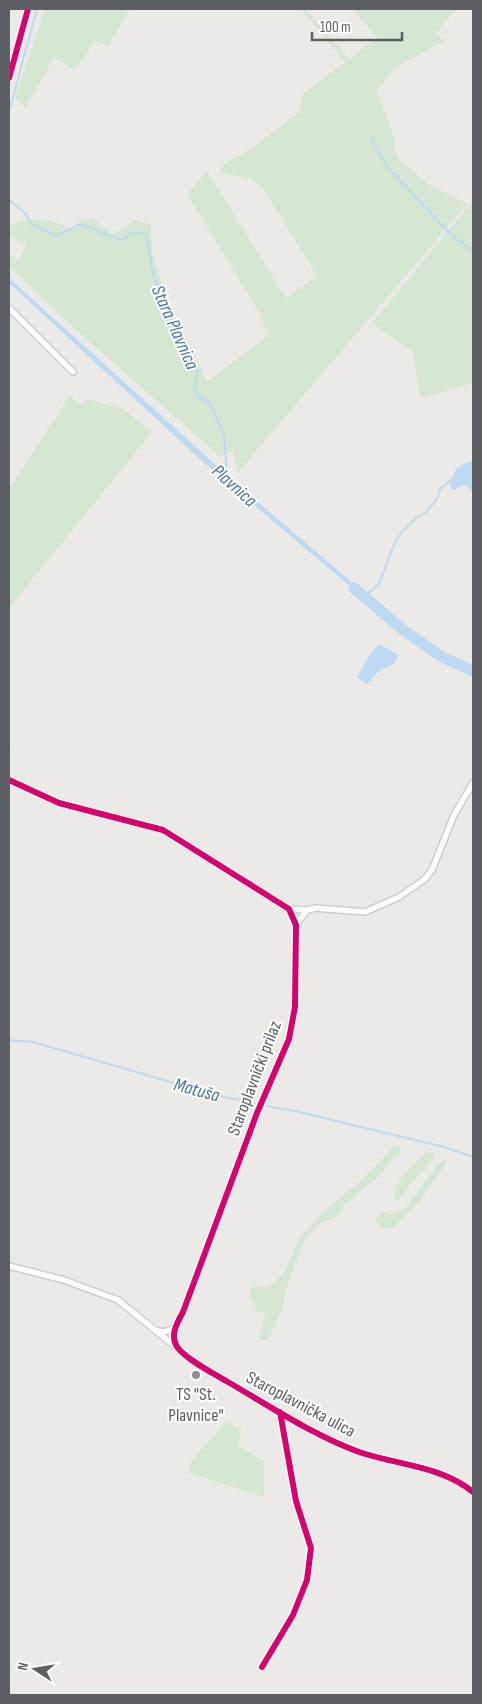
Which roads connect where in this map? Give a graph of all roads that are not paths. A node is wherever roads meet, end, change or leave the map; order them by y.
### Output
1 (28, 9) edge
2 (9, 78) edge
3 (9, 308) edge
4 (73, 372) dead end
5 (9, 780) edge
6 (473, 783) edge
7 (289, 909) junction
8 (307, 910) junction
9 (296, 925) junction
10 (9, 1266) edge
11 (175, 1328) junction
12 (156, 1330) junction
13 (178, 1348) junction
14 (280, 1412) junction
15 (473, 1492) edge
16 (262, 1667) dead end

1 - 2 street
3 - 4 street
5 - 7 street
6 - 8 street
7 - 8 street
7 - 9 street, Staroplavnički prilaz
8 - 9 street
9 - 11 street, Staroplavnički prilaz
10 - 12 street, Staroplavnička ulica
11 - 12 street
11 - 13 street
12 - 13 street, Staroplavnička ulica
13 - 14 street, Staroplavnička ulica
14 - 15 street, Staroplavnička ulica
14 - 16 street

